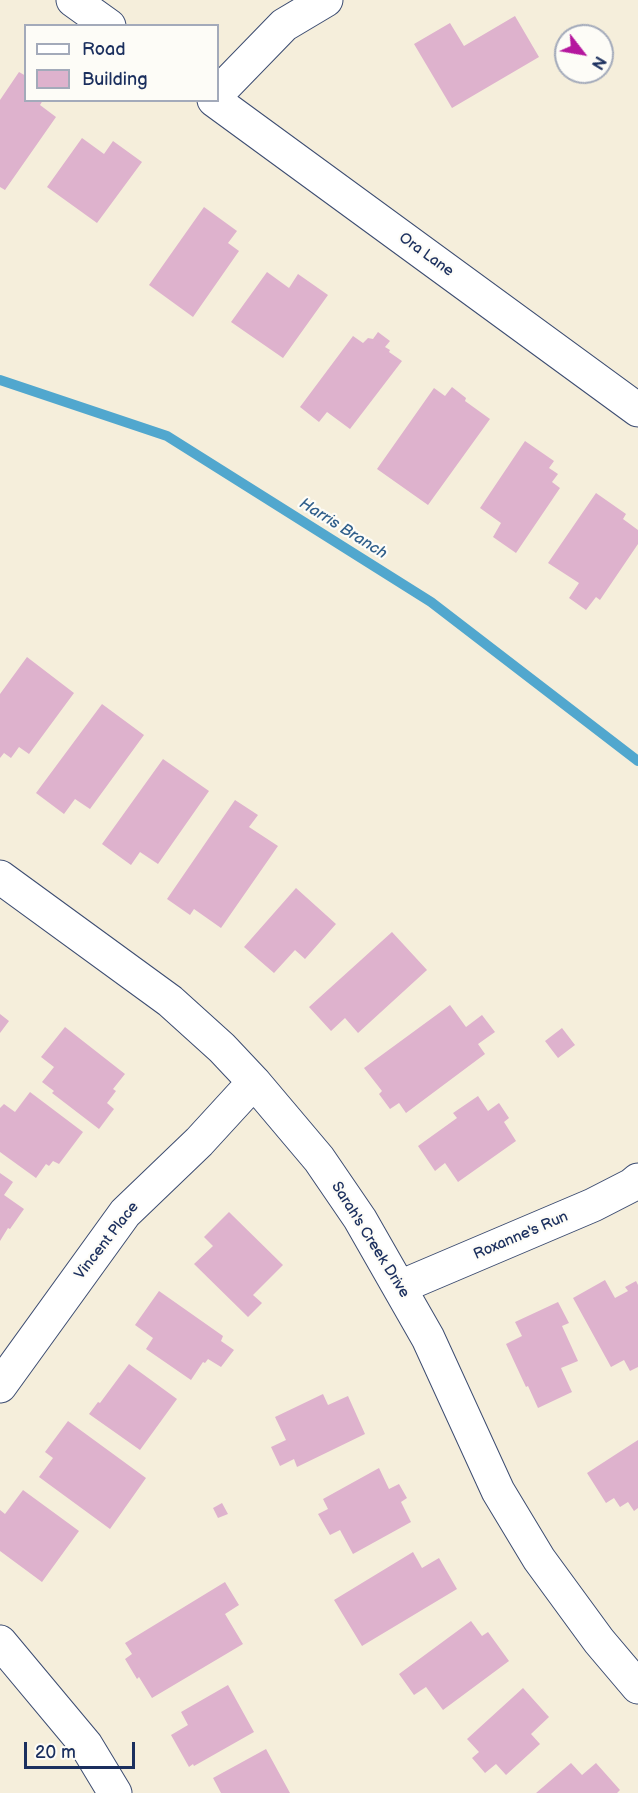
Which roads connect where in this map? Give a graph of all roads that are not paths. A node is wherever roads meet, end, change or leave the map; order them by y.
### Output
1 (73, 0) edge
2 (326, 0) edge
3 (106, 24) edge
4 (219, 92) edge
5 (217, 102) edge
6 (638, 410) edge
7 (0, 877) edge
8 (254, 1082) junction
9 (638, 1180) edge
10 (400, 1287) junction
11 (0, 1386) edge
12 (0, 1642) edge
13 (638, 1687) edge
14 (115, 1793) edge

1 - 3 street
2 - 4 street
5 - 6 street, Ora Lane
7 - 8 street, Sarah's Creek Drive
8 - 10 street, Sarah's Creek Drive
8 - 11 street, Vincent Place
9 - 10 street, Roxanne's Run
10 - 13 street, Sarah's Creek Drive
12 - 14 street

